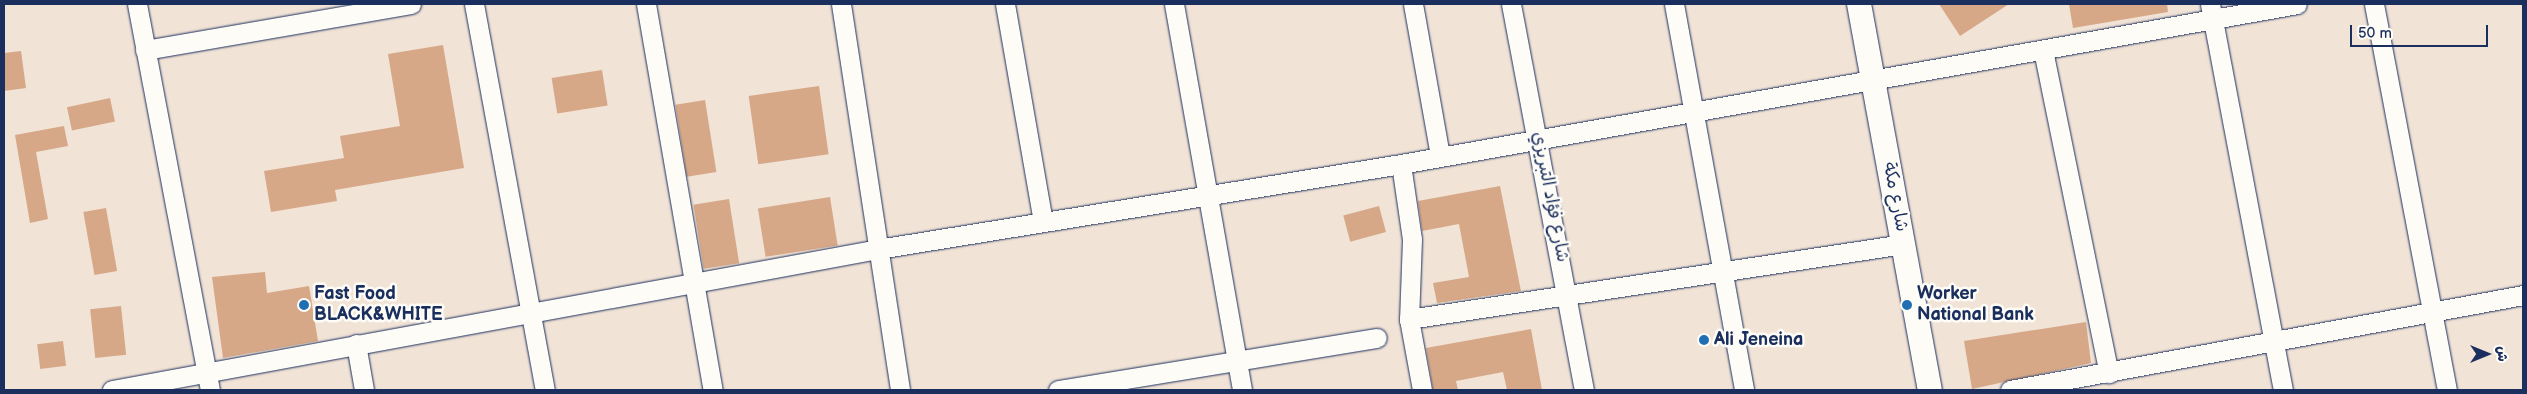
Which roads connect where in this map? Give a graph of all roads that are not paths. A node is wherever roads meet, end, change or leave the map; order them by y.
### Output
1 (137, 4) edge
2 (411, 4) edge
3 (474, 4) edge
4 (646, 4) edge
5 (841, 4) edge
6 (1005, 4) edge
7 (1174, 4) edge
8 (1413, 4) edge
9 (1511, 4) edge
10 (1674, 4) edge
11 (1859, 4) edge
12 (2297, 4) edge
13 (2374, 4) edge
14 (2211, 11) edge
15 (146, 50) junction
16 (2043, 50) junction
17 (1873, 82) junction
18 (1692, 112) junction
19 (1539, 138) junction
20 (1440, 156) junction
21 (1401, 164) junction
22 (1209, 195) junction
23 (1043, 222) junction
24 (1904, 244) junction
25 (878, 249) junction
26 (1721, 271) junction
27 (695, 286) junction
28 (2523, 295) edge
29 (1569, 296) junction
30 (2432, 311) junction
31 (533, 315) junction
32 (1409, 320) junction
33 (1377, 338) dead end
34 (2276, 342) junction
35 (356, 344) junction
36 (1237, 362) junction
37 (2109, 372) junction
38 (208, 381) edge
39 (112, 390) edge
40 (364, 390) edge
41 (545, 390) edge
42 (713, 390) edge
43 (900, 390) edge
44 (1058, 390) edge
45 (1242, 390) edge
46 (1422, 390) edge
47 (1584, 390) edge
48 (1744, 390) edge
49 (1930, 390) edge
50 (2010, 390) edge
51 (2283, 390) edge
52 (2447, 390) edge

1 - 15 street
2 - 15 street
3 - 31 street
4 - 27 street
5 - 25 street
6 - 23 street
7 - 22 street
8 - 20 street
9 - 19 street, شارع فؤاد التبريزي
10 - 18 street
11 - 17 main road, شارع مكة
12 - 14 street
13 - 30 street
14 - 16 street
14 - 34 street
15 - 38 street
16 - 17 street
16 - 37 street
17 - 18 street
17 - 24 main road, شارع مكة
18 - 19 street
18 - 26 street
19 - 20 street
19 - 29 street, شارع فؤاد التبريزي
20 - 21 street
21 - 22 street
21 - 32 street
22 - 23 street
22 - 36 street
23 - 25 street
24 - 26 street
24 - 49 main road, شارع مكة
25 - 27 street
25 - 43 street
26 - 29 street
26 - 48 street
27 - 31 street
27 - 42 street
28 - 30 street
29 - 32 street
29 - 47 street, شارع فؤاد التبريزي
30 - 34 street
30 - 52 street
31 - 35 street
31 - 41 street
32 - 46 street
33 - 36 street
34 - 37 street
34 - 51 street
35 - 38 street
35 - 40 street
36 - 44 street
36 - 45 street
37 - 50 street
38 - 39 street

